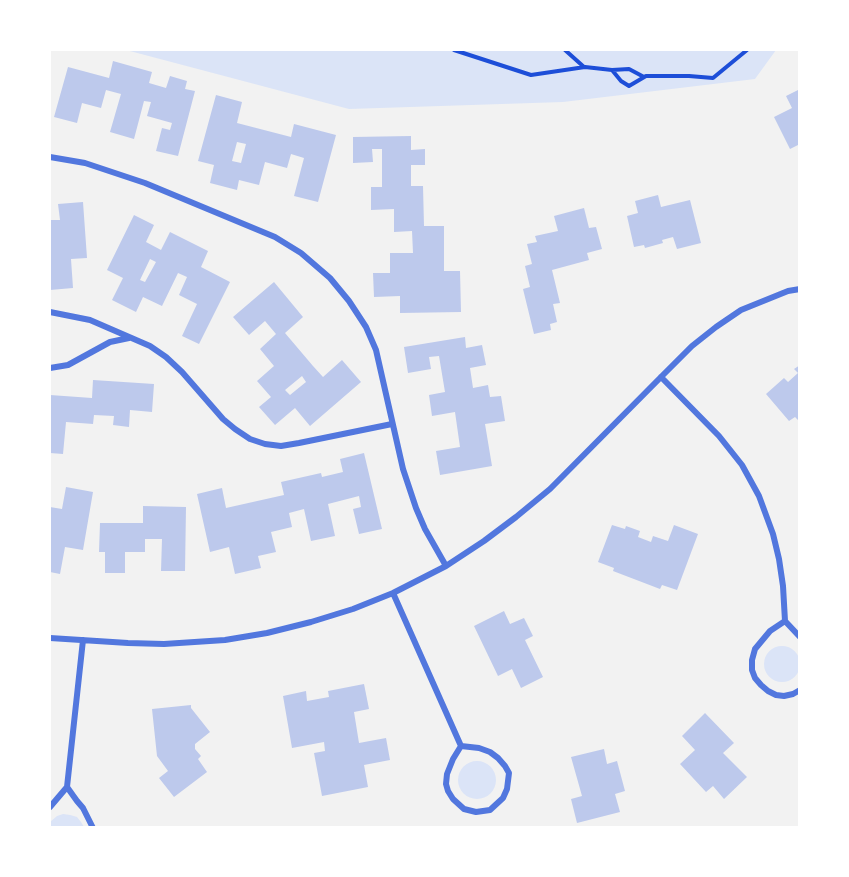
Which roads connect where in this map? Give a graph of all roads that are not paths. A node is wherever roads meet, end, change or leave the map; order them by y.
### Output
1 (50, 157) edge
2 (800, 289) edge
3 (50, 312) edge
4 (131, 338) junction
5 (50, 368) edge
6 (662, 377) junction
7 (392, 424) junction
8 (446, 566) junction
9 (393, 593) junction
10 (785, 621) junction
11 (800, 637) edge
12 (50, 638) edge
13 (83, 640) junction
14 (800, 690) edge
15 (461, 746) junction
16 (67, 787) junction
17 (50, 807) edge
18 (93, 828) edge

1 - 7 street
2 - 6 street
3 - 4 street
4 - 5 street
4 - 7 street
6 - 8 street
6 - 10 street
7 - 8 street
8 - 9 street
9 - 13 street
9 - 15 street
10 - 11 street
10 - 14 street
12 - 13 street
13 - 16 street
15 - 15 street
16 - 17 street
16 - 18 street

